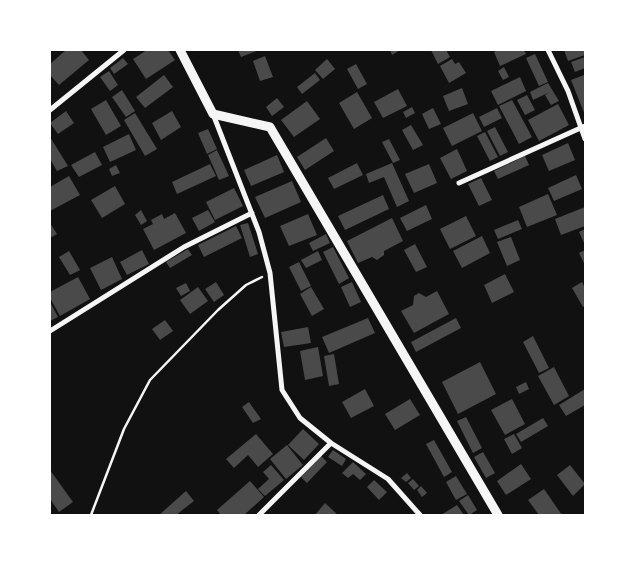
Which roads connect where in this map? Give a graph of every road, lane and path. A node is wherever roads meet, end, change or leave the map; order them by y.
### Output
1 (124, 50) edge
2 (180, 50) edge
3 (548, 50) edge
4 (50, 110) edge
5 (213, 114) junction
6 (583, 127) edge
7 (585, 139) edge
8 (459, 183) dead end
9 (252, 213) junction
10 (270, 273) junction
11 (50, 331) edge
12 (331, 443) junction
13 (91, 515) edge
14 (259, 515) edge
15 (420, 515) edge
16 (498, 515) edge

1 - 4 street
2 - 5 street
3 - 6 street
5 - 9 street
5 - 16 street
6 - 7 street
6 - 8 street
9 - 10 street
9 - 11 street
10 - 12 street
10 - 13 path
12 - 14 street
12 - 15 street

